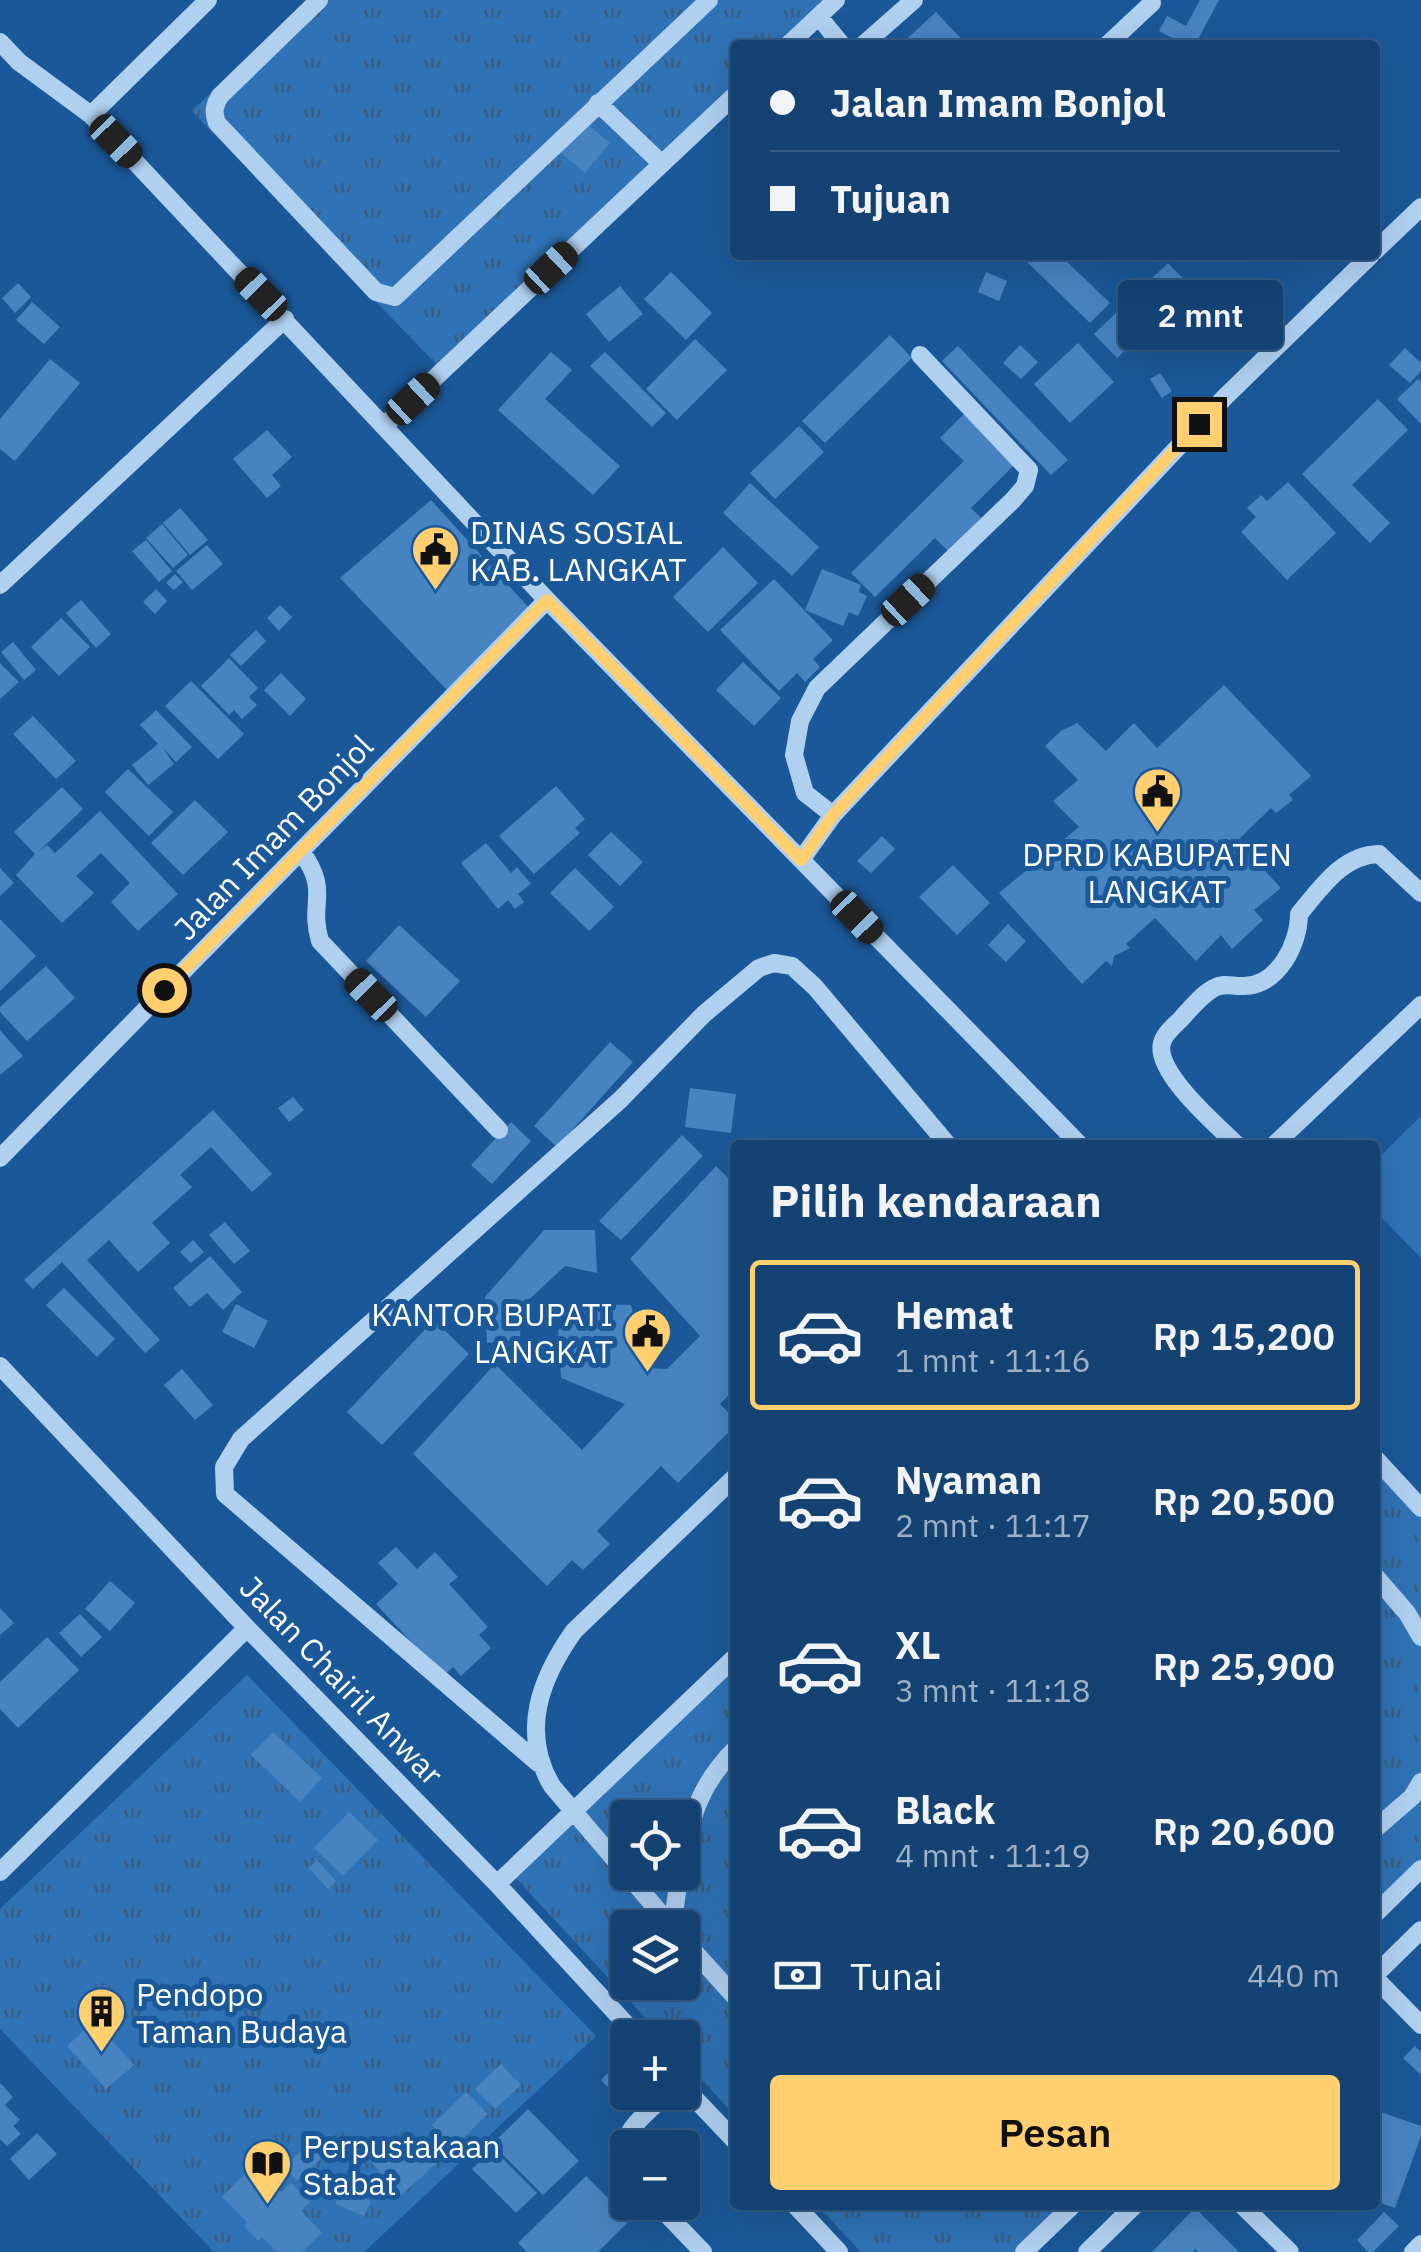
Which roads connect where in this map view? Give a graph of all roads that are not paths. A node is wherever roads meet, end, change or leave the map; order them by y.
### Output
1 (208, 0) edge
2 (319, 0) edge
3 (709, 0) edge
4 (836, 0) edge
5 (914, 0) edge
6 (1152, 3) dead end
7 (818, 16) junction
8 (793, 40) edge
9 (838, 40) edge
10 (869, 40) edge
11 (1112, 40) edge
12 (0, 42) edge
13 (730, 100) edge
14 (598, 103) junction
15 (92, 115) junction
16 (662, 164) junction
17 (1421, 207) edge
18 (1380, 246) edge
19 (1366, 260) edge
20 (285, 319) junction
21 (920, 355) dead end
22 (385, 425) junction
23 (0, 585) edge
24 (547, 600) junction
25 (833, 815) junction
26 (301, 851) junction
27 (801, 860) junction
28 (1421, 893) edge
29 (1421, 1005) edge
30 (500, 1130) dead end
31 (944, 1140) edge
32 (1075, 1140) edge
33 (1232, 1140) edge
34 (1279, 1140) edge
35 (0, 1158) edge
36 (0, 1366) edge
37 (1380, 1463) edge
38 (730, 1482) edge
39 (1421, 1508) edge
40 (1380, 1582) edge
41 (247, 1628) junction
42 (1421, 1638) edge
43 (730, 1662) edge
44 (730, 1754) edge
45 (538, 1763) junction
46 (1421, 1782) edge
47 (698, 1800) edge
48 (574, 1810) junction
49 (1380, 1826) edge
50 (1421, 1869) edge
51 (0, 1872) edge
52 (497, 1884) junction
53 (1380, 1909) edge
54 (658, 1910) edge
55 (1421, 1930) edge
56 (700, 1958) edge
57 (1380, 1971) edge
58 (1380, 1981) edge
59 (730, 1991) edge
60 (622, 2020) edge
61 (1421, 2025) edge
62 (700, 2104) edge
63 (650, 2110) edge
64 (631, 2130) edge
65 (730, 2136) edge
66 (800, 2210) edge
67 (1067, 2210) edge
68 (1130, 2210) edge
69 (1247, 2210) edge
70 (673, 2220) edge
71 (1421, 2244) edge
72 (704, 2252) edge
73 (840, 2252) edge
74 (1024, 2252) edge
75 (1087, 2252) edge
76 (1290, 2252) edge
77 (1413, 2252) edge

1 - 15 street
2 - 14 street
3 - 14 street
4 - 7 street
5 - 10 street
6 - 11 street
7 - 8 street
7 - 9 street
12 - 15 street
13 - 16 street
14 - 16 street
15 - 20 street
16 - 22 street
17 - 18 street
19 - 25 street
20 - 22 street
20 - 23 street
21 - 25 street
22 - 24 street
24 - 26 street, Jalan Imam Bonjol
24 - 27 street
25 - 27 street
26 - 30 street
26 - 35 street, Jalan Imam Bonjol
27 - 32 street
28 - 33 street
29 - 34 street
31 - 45 street
36 - 41 street, Jalan Chairil Anwar
37 - 39 street
38 - 45 street
40 - 42 street
41 - 51 street
41 - 52 street, Jalan Chairil Anwar
43 - 48 street
44 - 47 street
45 - 48 street
46 - 49 street
48 - 52 street
48 - 54 street
50 - 53 street
52 - 60 street, Jalan Chairil Anwar
55 - 57 street
56 - 59 street
58 - 61 street
62 - 65 street
63 - 64 street
66 - 73 street
67 - 74 street
68 - 75 street
69 - 76 street
70 - 72 street
71 - 77 street

